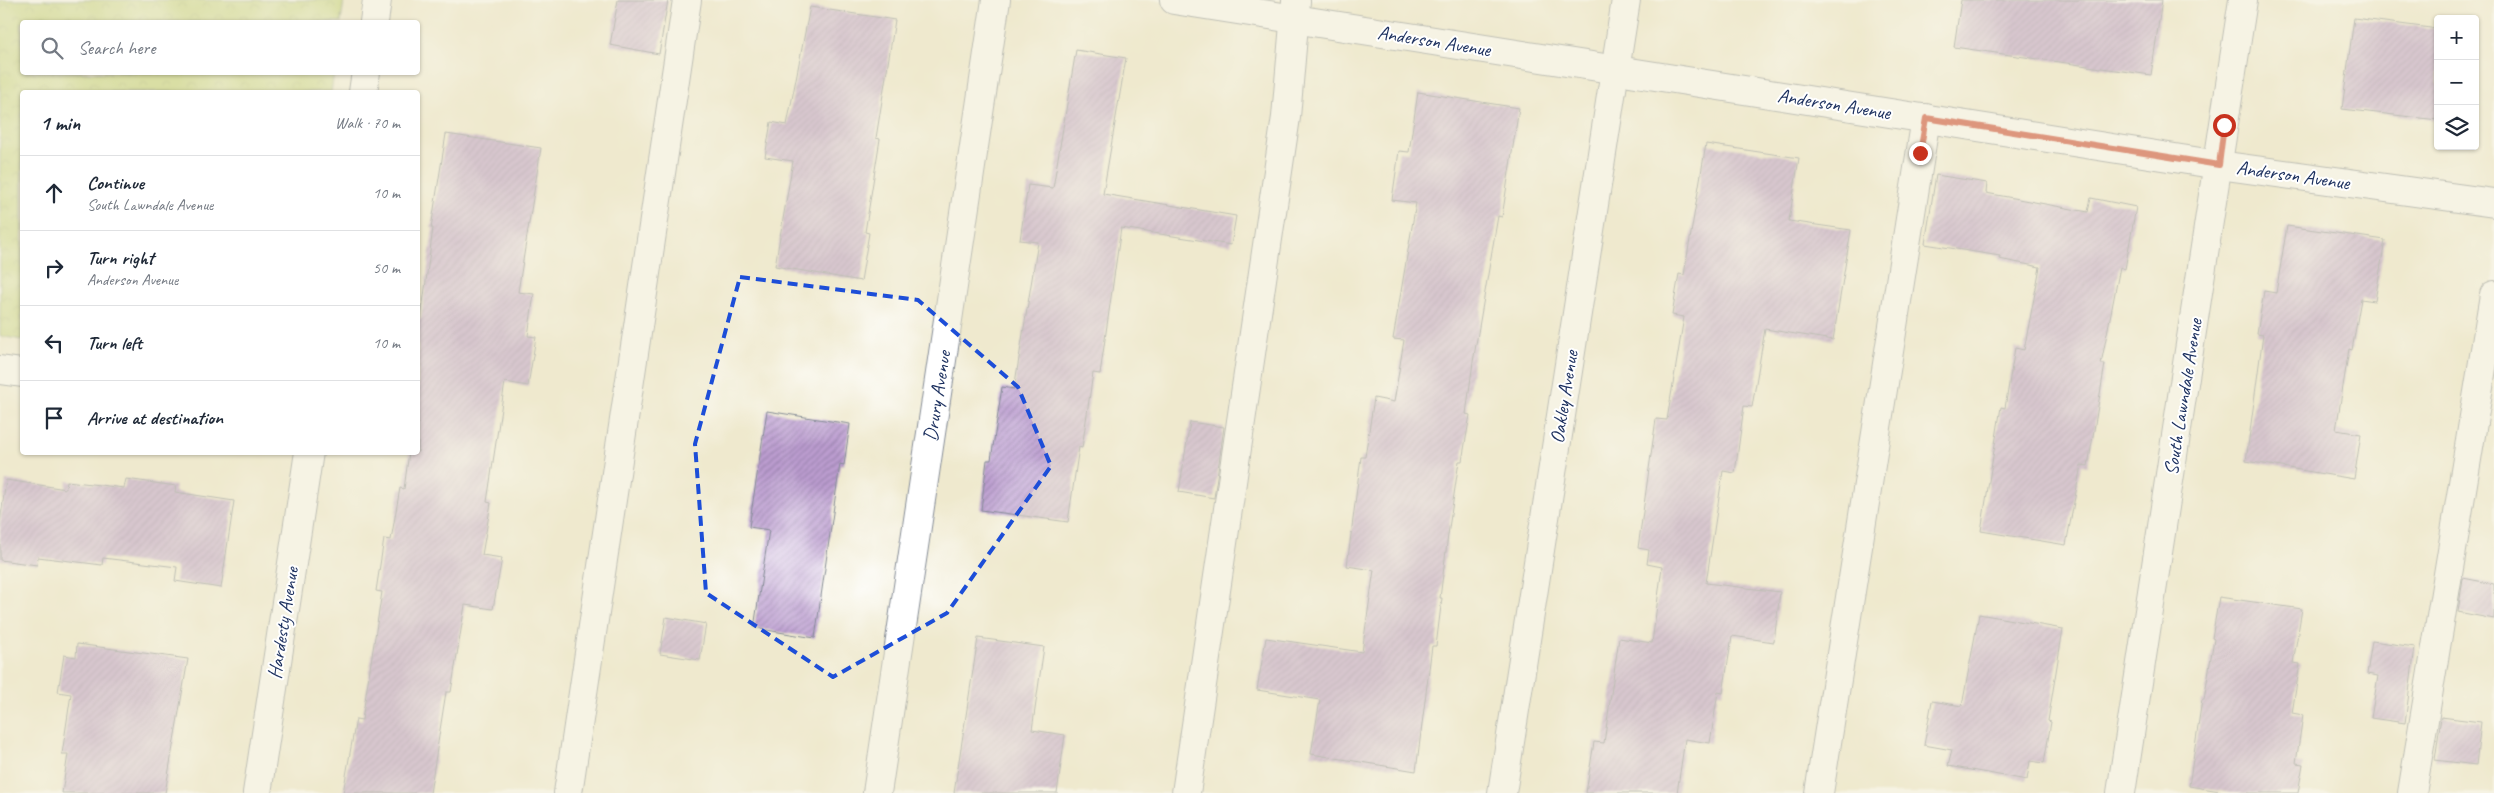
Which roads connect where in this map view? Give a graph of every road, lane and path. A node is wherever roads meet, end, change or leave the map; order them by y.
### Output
1 (377, 0) edge
2 (687, 0) edge
3 (996, 0) edge
4 (1174, 0) edge
5 (1626, 0) edge
6 (2243, 0) edge
7 (1295, 9) edge
8 (374, 20) edge
9 (1616, 69) junction
10 (366, 75) edge
11 (363, 90) edge
12 (1926, 118) junction
13 (2219, 165) junction
14 (2494, 203) edge
15 (2494, 295) edge
16 (309, 455) edge
17 (257, 793) edge
18 (568, 793) edge
19 (877, 793) edge
20 (1186, 793) edge
21 (1502, 793) edge
22 (1819, 793) edge
23 (2121, 793) edge
24 (2412, 793) edge

1 - 8 street
2 - 18 street
3 - 19 street, Drury Avenue
4 - 7 street, Anderson Avenue
5 - 9 street, Oakley Avenue
6 - 13 street, South Lawndale Avenue
7 - 9 street, Anderson Avenue
7 - 20 street
9 - 12 street, Anderson Avenue
9 - 21 street, Oakley Avenue
10 - 11 street
12 - 13 street, Anderson Avenue
12 - 22 street
13 - 14 street, Anderson Avenue
13 - 23 street, South Lawndale Avenue
15 - 24 street
16 - 17 street, Hardesty Avenue

